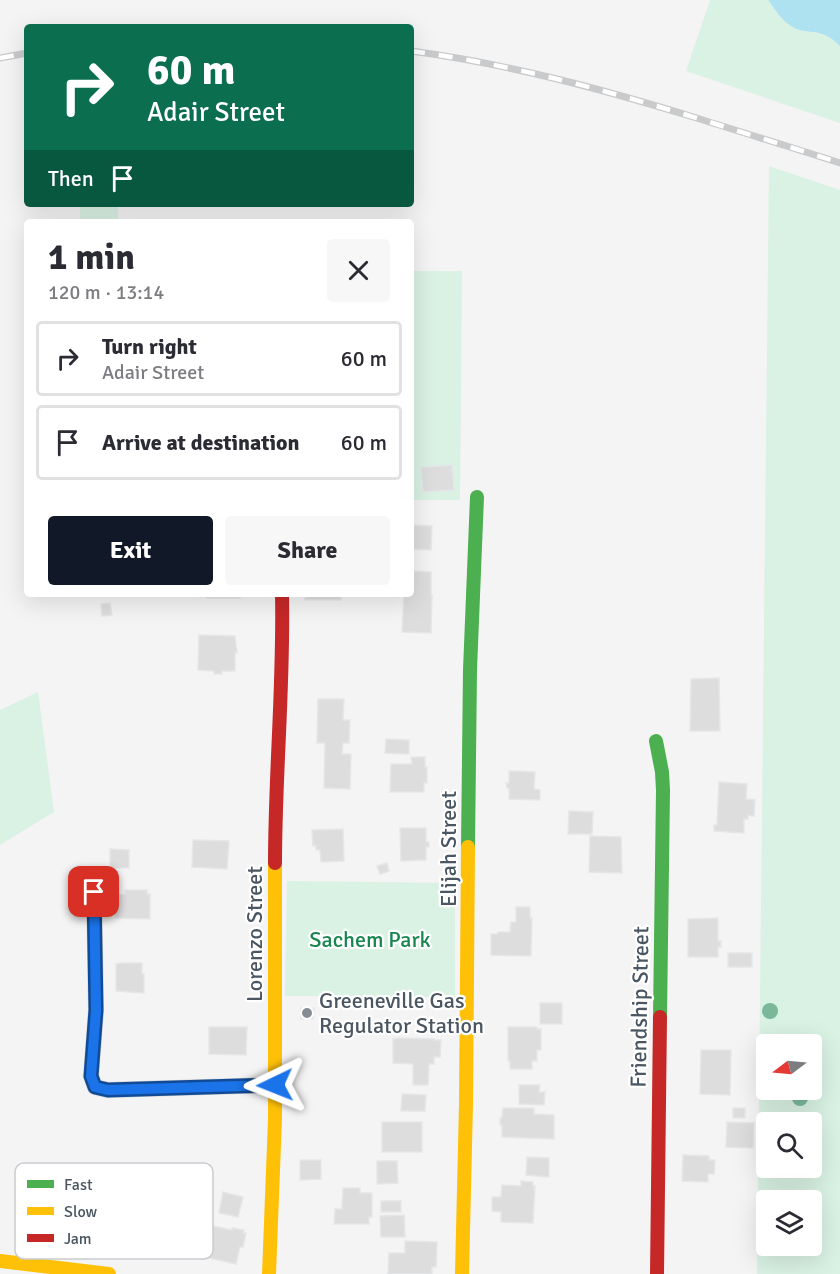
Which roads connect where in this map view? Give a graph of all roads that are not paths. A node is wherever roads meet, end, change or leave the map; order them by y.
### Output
1 (477, 496) dead end
2 (282, 597) edge
3 (656, 741) dead end
4 (94, 892) dead end
5 (275, 1085) junction
6 (0, 1261) edge
7 (109, 1274) edge
8 (270, 1274) edge
9 (462, 1274) edge
10 (657, 1274) edge

1 - 9 street, Elijah Street
2 - 5 street, Lorenzo Street
3 - 10 street, Friendship Street
4 - 5 street
5 - 8 street, Lorenzo Street
6 - 7 street

